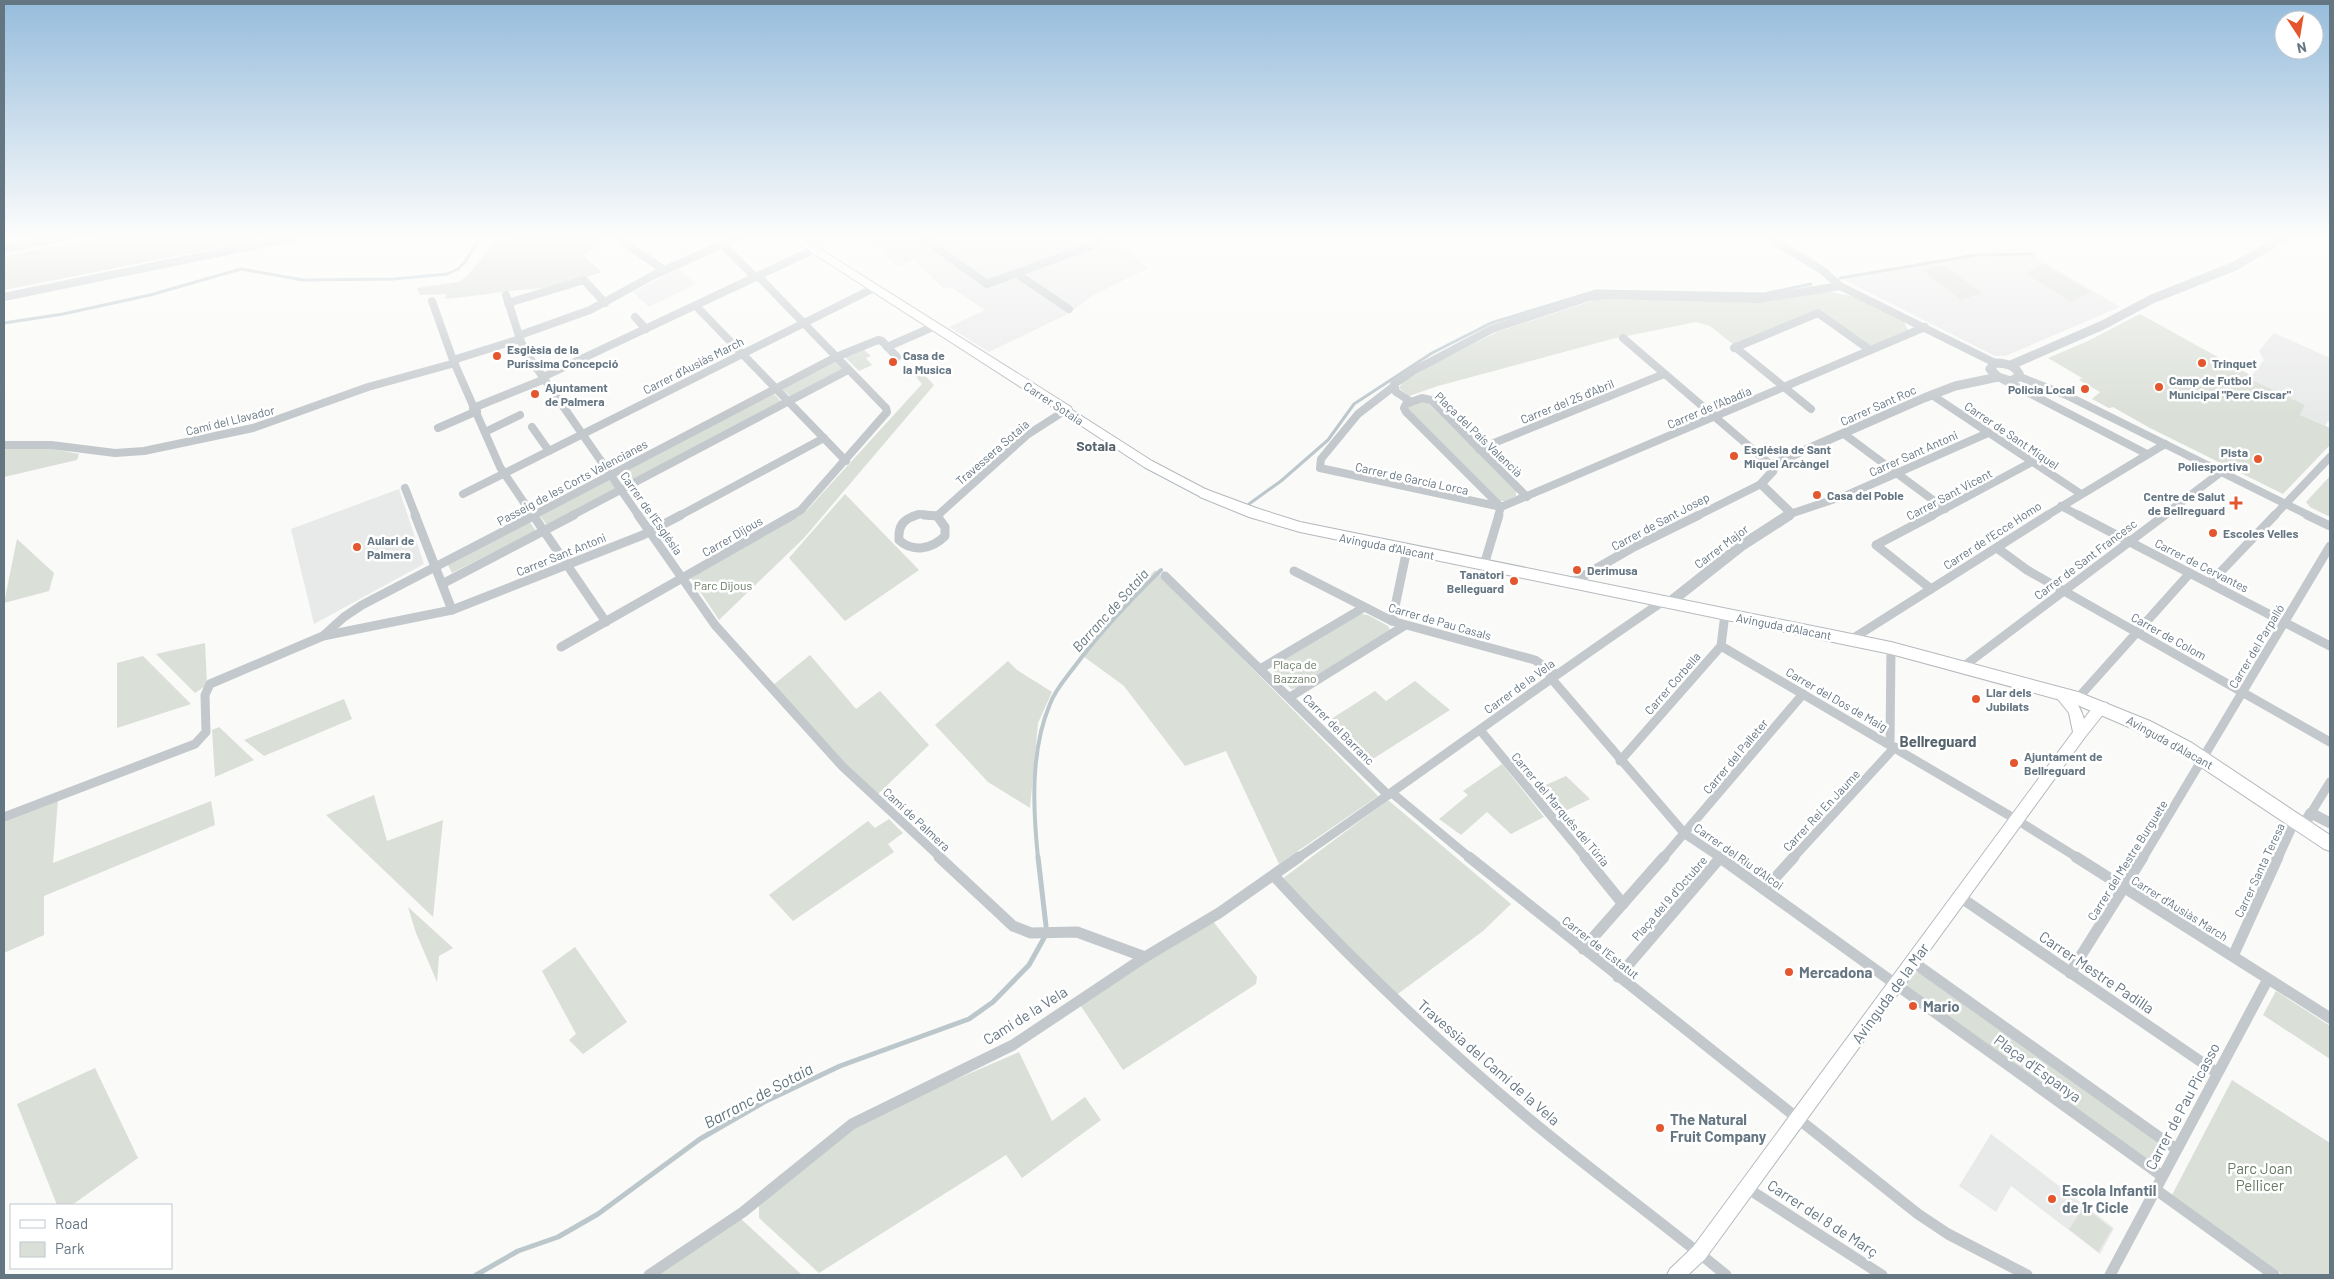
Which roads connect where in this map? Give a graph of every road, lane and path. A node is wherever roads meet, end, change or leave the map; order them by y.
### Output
1 (506, 297) edge
2 (531, 297) edge
3 (600, 297) edge
4 (615, 297) edge
5 (716, 297) edge
6 (777, 297) edge
7 (857, 297) edge
8 (888, 297) edge
9 (1051, 297) edge
10 (1593, 297) edge
11 (1632, 297) edge
12 (1773, 297) edge
13 (1863, 297) edge
14 (2158, 297) edge
15 (432, 301) dead end
16 (605, 302) junction
17 (508, 304) junction
18 (696, 306) junction
19 (1069, 309) dead end
20 (635, 317) dead end
21 (804, 323) junction
22 (935, 326) junction
23 (1925, 327) junction
24 (646, 329) junction
25 (520, 337) junction
26 (1622, 338) dead end
27 (887, 347) junction
28 (1870, 350) junction
29 (742, 354) junction
30 (897, 356) dead end
31 (836, 357) junction
32 (454, 361) junction
33 (1995, 363) junction
34 (2011, 365) junction
35 (848, 370) junction
36 (1664, 374) junction
37 (2020, 377) junction
38 (544, 378) junction
39 (2000, 378) junction
40 (1393, 387) junction
41 (1786, 387) junction
42 (776, 389) junction
43 (1932, 395) junction
44 (1410, 401) junction
45 (789, 402) junction
46 (1811, 409) dead end
47 (475, 410) junction
48 (1066, 410) junction
49 (520, 415) dead end
50 (1715, 418) junction
51 (532, 427) dead end
52 (438, 428) dead end
53 (485, 432) junction
54 (1988, 433) junction
55 (583, 434) junction
56 (1844, 434) junction
57 (824, 438) junction
58 (2165, 444) junction
59 (4, 445) edge
60 (1479, 449) junction
61 (549, 451) junction
62 (2147, 454) junction
63 (2330, 457) edge
64 (846, 461) junction
65 (2032, 462) junction
66 (1771, 465) junction
67 (2221, 472) junction
68 (1897, 473) junction
69 (504, 474) junction
70 (611, 474) junction
71 (1761, 484) junction
72 (405, 488) dead end
73 (622, 489) junction
74 (463, 494) dead end
75 (1205, 494) joint
76 (2081, 494) junction
77 (1527, 497) junction
78 (2286, 504) junction
79 (2061, 506) junction
80 (1501, 508) junction
81 (1945, 509) junction
82 (1791, 513) junction
83 (533, 515) junction
84 (937, 516) junction
85 (2330, 526) edge
86 (544, 530) junction
87 (652, 531) junction
88 (2129, 541) junction
89 (2330, 546) edge
90 (1997, 548) junction
91 (1407, 549) junction
92 (566, 565) junction
93 (1484, 565) junction
94 (436, 566) junction
95 (1294, 571) dead end
96 (2190, 573) junction
97 (1165, 576) dead end
98 (684, 578) junction
99 (1572, 583) junction
100 (2210, 583) junction
101 (442, 584) junction
102 (1931, 589) junction
103 (2063, 591) junction
104 (1666, 602) junction
105 (1363, 608) junction
106 (452, 610) junction
107 (1725, 614) junction
108 (1392, 621) junction
109 (606, 622) junction
110 (2285, 623) junction
111 (715, 625) joint
112 (1404, 626) junction
113 (2138, 633) junction
114 (323, 636) junction
115 (1852, 639) junction
116 (1721, 646) junction
117 (2330, 646) edge
118 (561, 647) dead end
119 (1891, 648) junction
120 (1964, 666) junction
121 (1260, 668) junction
122 (1553, 676) junction
123 (2058, 692) junction
124 (2243, 692) junction
125 (1803, 694) junction
126 (1290, 697) junction
127 (2091, 703) junction
128 (2077, 714) junction
129 (1480, 730) junction
130 (2080, 733) junction
131 (2330, 742) edge
132 (1893, 746) junction
133 (2204, 759) junction
134 (1620, 761) junction
135 (2330, 782) edge
136 (1390, 794) junction
137 (4, 817) edge
138 (2016, 820) junction
139 (2303, 820) junction
140 (2330, 823) edge
141 (1686, 834) junction
142 (2330, 844) edge
143 (1720, 858) junction
144 (1274, 876) junction
145 (2125, 888) junction
146 (1764, 889) junction
147 (1960, 897) junction
148 (1623, 904) junction
149 (1583, 949) junction
150 (2233, 956) junction
151 (1145, 957) junction
152 (1913, 962) junction
153 (2070, 973) junction
154 (1618, 976) junction
155 (2268, 978) junction
156 (1896, 985) junction
157 (2330, 1018) edge
158 (2216, 1072) junction
159 (1797, 1119) junction
160 (2176, 1149) junction
161 (2162, 1176) junction
162 (1747, 1188) junction
163 (2155, 1189) junction
164 (1699, 1253) junction
165 (649, 1275) edge
166 (1676, 1275) edge
167 (1726, 1275) edge
168 (1882, 1275) edge
169 (2027, 1275) edge
170 (2110, 1275) edge
171 (2274, 1275) edge

1 - 17 street, Carrer de l'Església
2 - 17 street
3 - 16 street
4 - 16 street
5 - 18 street
6 - 21 street
7 - 21 street, Carrer d'Ausiàs March
8 - 22 highway, Carrer Sotaia
9 - 19 street
10 - 40 street
11 - 12 street
13 - 23 street
14 - 34 street
15 - 32 street
16 - 25 street
17 - 25 street, Carrer de l'Església
18 - 24 street
18 - 29 street
20 - 24 street
21 - 29 street, Carrer d'Ausiàs March
21 - 31 street
22 - 27 street
22 - 48 highway, Carrer Sotaia
23 - 28 street, Carrer de l'Abadia
23 - 33 street
24 - 38 street
25 - 32 street
25 - 38 street, Carrer de l'Església
26 - 36 street
27 - 30 street
27 - 31 street
28 - 41 street, Carrer de l'Abadia
28 - 41 street
29 - 42 street
29 - 55 street, Carrer d'Ausiàs March
31 - 35 street
31 - 42 street, Passeig de les Corts Valencianes
32 - 47 street
32 - 59 street, Camí del Llavador
33 - 34 street
33 - 39 street
34 - 37 street
35 - 45 street
35 - 64 street, Carrer Dijous
36 - 50 street
36 - 60 street, Carrer del 25 d'Abril
37 - 39 street, Carrer Sant Roc
37 - 58 street
38 - 47 street
38 - 55 street, Carrer de l'Església
39 - 43 street, Carrer Sant Roc
39 - 62 street
40 - 44 street
40 - 80 street, Carrer de García Lorca
41 - 46 street
41 - 50 street, Carrer de l'Abadia
42 - 45 street
42 - 70 street, Passeig de les Corts Valencianes
43 - 54 street, Carrer de Sant Miquel
43 - 56 street, Carrer Sant Roc
44 - 60 street, Plaça del País Valencià
44 - 80 street
45 - 57 street
45 - 73 street
47 - 52 street
47 - 53 street
48 - 75 main road, Carrer Sotaia
48 - 84 street, Travessera Sotaia
49 - 53 street
50 - 66 street
50 - 77 street, Carrer de l'Abadia
51 - 61 street
53 - 69 street
54 - 65 street, Carrer de Sant Miquel
54 - 68 street, Carrer Sant Antoni
55 - 61 street, Carrer d'Ausiàs March
55 - 70 street, Carrer de l'Església
56 - 66 street, Carrer Sant Roc
56 - 68 street
57 - 64 street
57 - 87 street, Carrer Sant Antoni
58 - 62 street, Carrer de l'Ecce Homo
58 - 67 street
60 - 77 street, Plaça del País Valencià
61 - 69 street, Carrer d'Ausiàs March
62 - 76 street, Carrer de l'Ecce Homo
63 - 78 street
64 - 98 street, Carrer Dijous
65 - 76 street, Carrer de Sant Miquel
65 - 81 street, Carrer Sant Vicent
66 - 71 street
67 - 78 street
67 - 88 street, Carrer de Sant Francesc
68 - 81 street
68 - 82 street, Carrer Sant Antoni
69 - 74 street, Carrer d'Ausiàs March
69 - 83 street
70 - 73 street, Carrer de l'Església
70 - 83 street, Passeig de les Corts Valencianes
71 - 82 street
71 - 99 street, Carrer de Sant Josep
72 - 94 street
73 - 86 street
73 - 87 street, Carrer de l'Església
75 - 91 highway, Avinguda d'Alacant
76 - 79 street, Carrer de l'Ecce Homo
77 - 80 street, Carrer de l'Abadia
78 - 85 street
78 - 100 street
79 - 88 street, Carrer de Cervantes
79 - 90 street, Carrer de l'Ecce Homo
80 - 93 street
81 - 102 street, Carrer Sant Vicent
82 - 104 street, Carrer Major
83 - 86 street
83 - 94 street, Passeig de les Corts Valencianes
84 - 84 street
86 - 92 street
86 - 101 street
87 - 92 street, Carrer Sant Antoni
87 - 98 street, Carrer de l'Església
88 - 96 street, Carrer de Cervantes
88 - 103 street, Carrer de Sant Francesc
89 - 110 street, Carrer del Parpalló
90 - 102 street, Carrer de l'Ecce Homo
90 - 103 street, Carrer de Colom
91 - 93 highway, Avinguda d'Alacant
91 - 108 street
92 - 106 street, Carrer Sant Antoni
92 - 109 street
93 - 99 highway, Avinguda d'Alacant
94 - 101 street
94 - 114 street, Passeig de les Corts Valencianes
95 - 105 street, Carrer de Pau Casals
96 - 100 street, Carrer de Cervantes
96 - 113 street
97 - 121 street, Carrer del Barranc
98 - 109 street, Carrer Dijous
98 - 111 street, Carrer de l'Església
99 - 104 highway, Avinguda d'Alacant
100 - 110 street, Carrer de Cervantes
101 - 106 street
102 - 115 street, Carrer de l'Ecce Homo
103 - 113 street, Carrer de Colom
103 - 120 street, Carrer de Sant Francesc
104 - 107 highway, Avinguda d'Alacant
104 - 122 street, Carrer de la Vela
105 - 108 street, Carrer de Pau Casals
105 - 121 street
106 - 114 street, Carrer Sant Antoni
107 - 115 highway, Avinguda d'Alacant
107 - 116 street
108 - 112 street, Carrer de Pau Casals
109 - 118 street, Carrer Dijous
110 - 117 street, Carrer de Cervantes
110 - 124 street, Carrer del Parpalló
111 - 151 street, Camí de Palmera
112 - 122 street, Carrer de Pau Casals
112 - 126 street
113 - 124 street, Carrer de Colom
113 - 127 street
114 - 137 street, Carrer Sant Antoni
115 - 119 highway, Avinguda d'Alacant
116 - 125 street, Carrer del Dos de Maig
116 - 134 street, Carrer Corbella
119 - 120 highway, Avinguda d'Alacant
119 - 132 street
120 - 123 highway, Avinguda d'Alacant
121 - 126 street, Carrer del Barranc
122 - 129 street, Carrer de la Vela
122 - 134 street, Carrer del Riu d'Alcoi
123 - 127 highway, Avinguda d'Alacant
123 - 128 main road
124 - 131 street, Carrer de Colom
124 - 133 street, Carrer del Parpalló
125 - 132 street, Carrer del Dos de Maig
125 - 141 street, Carrer del Palleter
126 - 136 street, Carrer del Barranc
127 - 128 main road
127 - 130 main road, Avinguda de la Mar
127 - 133 highway, Avinguda d'Alacant
128 - 130 main road
129 - 136 street, Carrer de la Vela
129 - 148 street, Carrer del Marqués del Túria
130 - 138 main road, Avinguda de la Mar
132 - 138 street, Carrer del Dos de Maig
132 - 146 street, Carrer Rei En Jaume
133 - 139 highway, Avinguda d'Alacant
133 - 145 street, Carrer del Mestre Burguete
134 - 141 street, Carrer del Riu d'Alcoi
135 - 139 street, Carrer Santa Teresa
136 - 144 street, Camí de la Vela
136 - 149 street, Carrer de l'Estatut
138 - 145 street, Carrer d'Ausiàs March
138 - 147 main road, Avinguda de la Mar
139 - 140 street
139 - 142 highway, Avinguda d'Alacant
139 - 150 street, Carrer Santa Teresa
141 - 143 street, Carrer del Riu d'Alcoi
141 - 148 street
143 - 146 street, Carrer del Riu d'Alcoi
143 - 154 street, Plaça del 9 d'Octubre
144 - 151 street, Camí de la Vela
144 - 164 street, Travessia del Camí de la Vela
145 - 150 street, Carrer d'Ausiàs March
145 - 153 street, Carrer del Mestre Burguete
146 - 156 street, Carrer del Riu d'Alcoi
147 - 152 main road, Avinguda de la Mar
147 - 153 street, Carrer Mestre Padilla
148 - 149 street
149 - 154 street, Carrer de l'Estatut
150 - 155 street, Carrer d'Ausiàs March
151 - 165 street, Camí de la Vela
152 - 156 main road, Avinguda de la Mar
152 - 160 street, Plaça d'Espanya
153 - 158 street, Carrer Mestre Padilla
154 - 159 street, Carrer de l'Estatut
155 - 157 street, Carrer d'Ausiàs March
155 - 158 street, Carrer de Pau Picasso
156 - 159 main road, Avinguda de la Mar
156 - 161 street, Plaça d'Espanya
158 - 160 street, Carrer de Pau Picasso
159 - 162 main road, Avinguda de la Mar
159 - 169 street, Carrer de l'Estatut
160 - 161 street, Carrer de Pau Picasso
161 - 163 street, Carrer de Pau Picasso
162 - 164 main road, Avinguda de la Mar
162 - 168 street, Carrer del 8 de Març
163 - 170 street, Carrer de Pau Picasso
163 - 171 street
164 - 166 main road, Avinguda de la Mar
164 - 167 street

